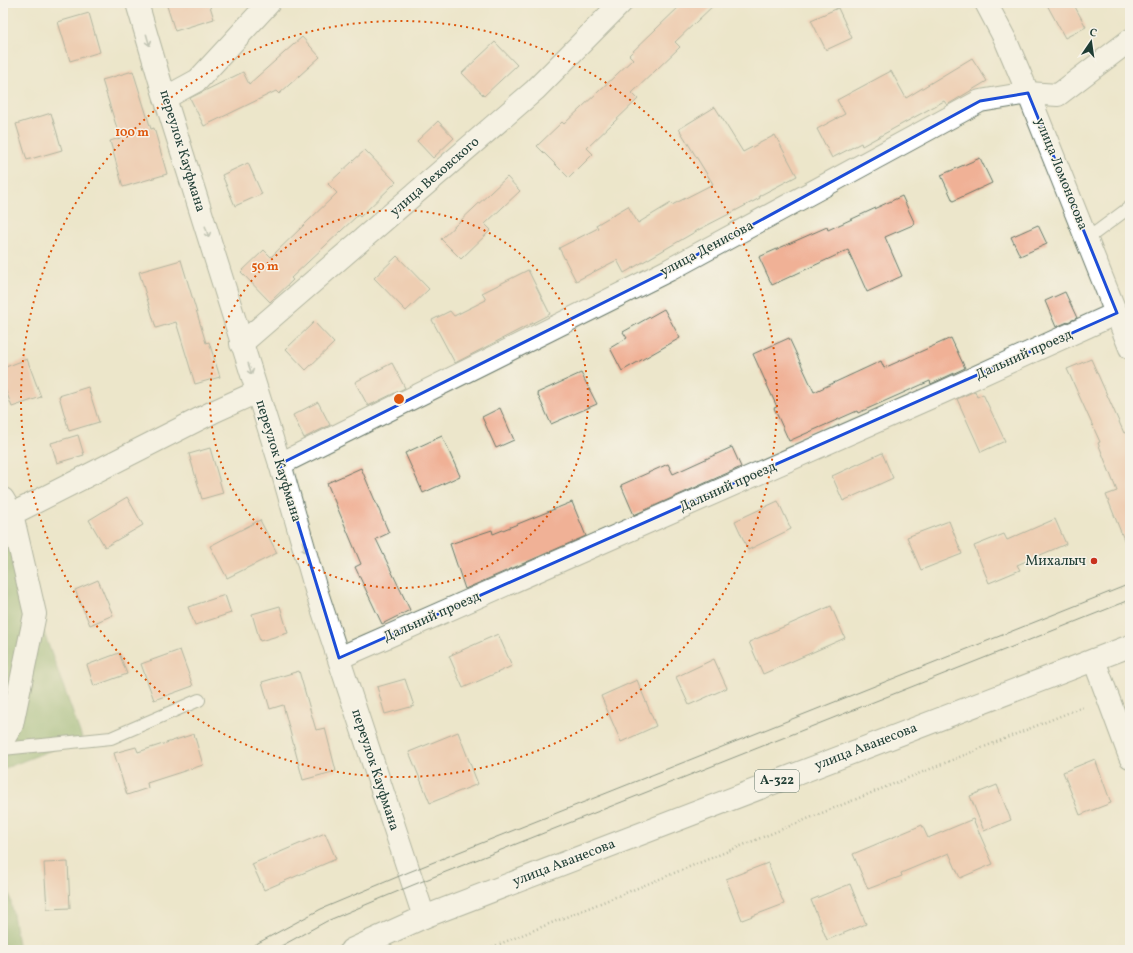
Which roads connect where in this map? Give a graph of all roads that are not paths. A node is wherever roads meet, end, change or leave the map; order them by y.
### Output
1 (137, 3) edge
2 (269, 3) edge
3 (621, 3) edge
4 (986, 3) edge
5 (1130, 40) edge
6 (1028, 93) junction
7 (165, 98) junction
8 (1130, 207) edge
9 (1087, 239) junction
10 (1117, 313) junction
11 (242, 344) junction
12 (1130, 348) edge
13 (257, 392) junction
14 (280, 464) junction
15 (7, 507) edge
16 (1130, 646) edge
17 (339, 658) junction
18 (1094, 660) junction
19 (199, 700) dead end
20 (3, 740) edge
21 (3, 749) edge
22 (1130, 757) edge
23 (424, 917) junction
24 (351, 950) edge

1 -> 7 main road, переулок Кауфмана
2 - 7 main road
3 - 11 main road, улица Веховского
4 - 6 main road, улица Ломоносова
5 - 6 main road, улица Денисова
6 - 9 main road, улица Ломоносова
6 - 14 main road, улица Денисова
7 -> 11 main road, переулок Кауфмана
8 - 9 lane
9 - 10 main road, улица Ломоносова
10 - 12 main road, улица Ломоносова
10 - 17 main road, Дальний проезд
11 -> 13 main road, переулок Кауфмана
13 - 14 main road, переулок Кауфмана
13 - 15 main road
14 -> 17 main road, переулок Кауфмана
15 - 20 main road
16 - 18 main road, улица Аванесова / А-322
17 - 23 main road, переулок Кауфмана
18 - 22 main road
18 - 23 main road, улица Аванесова / А-322
19 - 21 lane
23 - 24 main road, А-322

